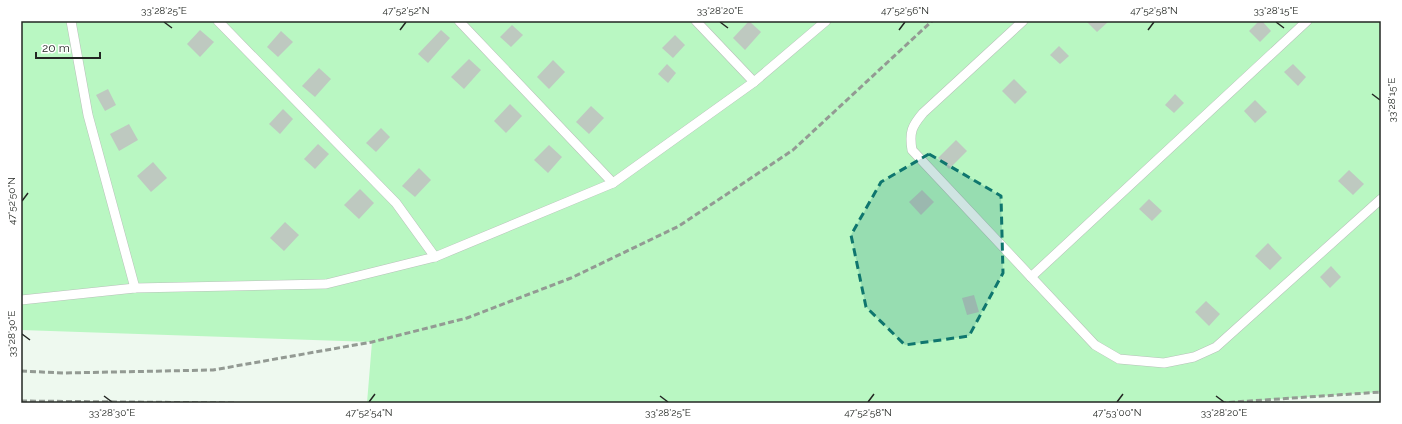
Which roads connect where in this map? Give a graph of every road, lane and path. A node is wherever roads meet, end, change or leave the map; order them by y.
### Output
1 (71, 21) edge
2 (218, 21) edge
3 (459, 21) edge
4 (696, 21) edge
5 (826, 21) edge
6 (1023, 21) edge
7 (1308, 21) edge
8 (754, 82) junction
9 (613, 183) junction
10 (1381, 199) edge
11 (435, 257) junction
12 (1031, 277) junction
13 (134, 288) junction
14 (21, 300) edge

1 - 13 lane
2 - 11 lane
3 - 9 lane
4 - 8 lane
5 - 8 lane
6 - 12 lane
7 - 12 lane
8 - 9 lane
9 - 11 lane
10 - 12 lane
11 - 13 lane
13 - 14 lane

